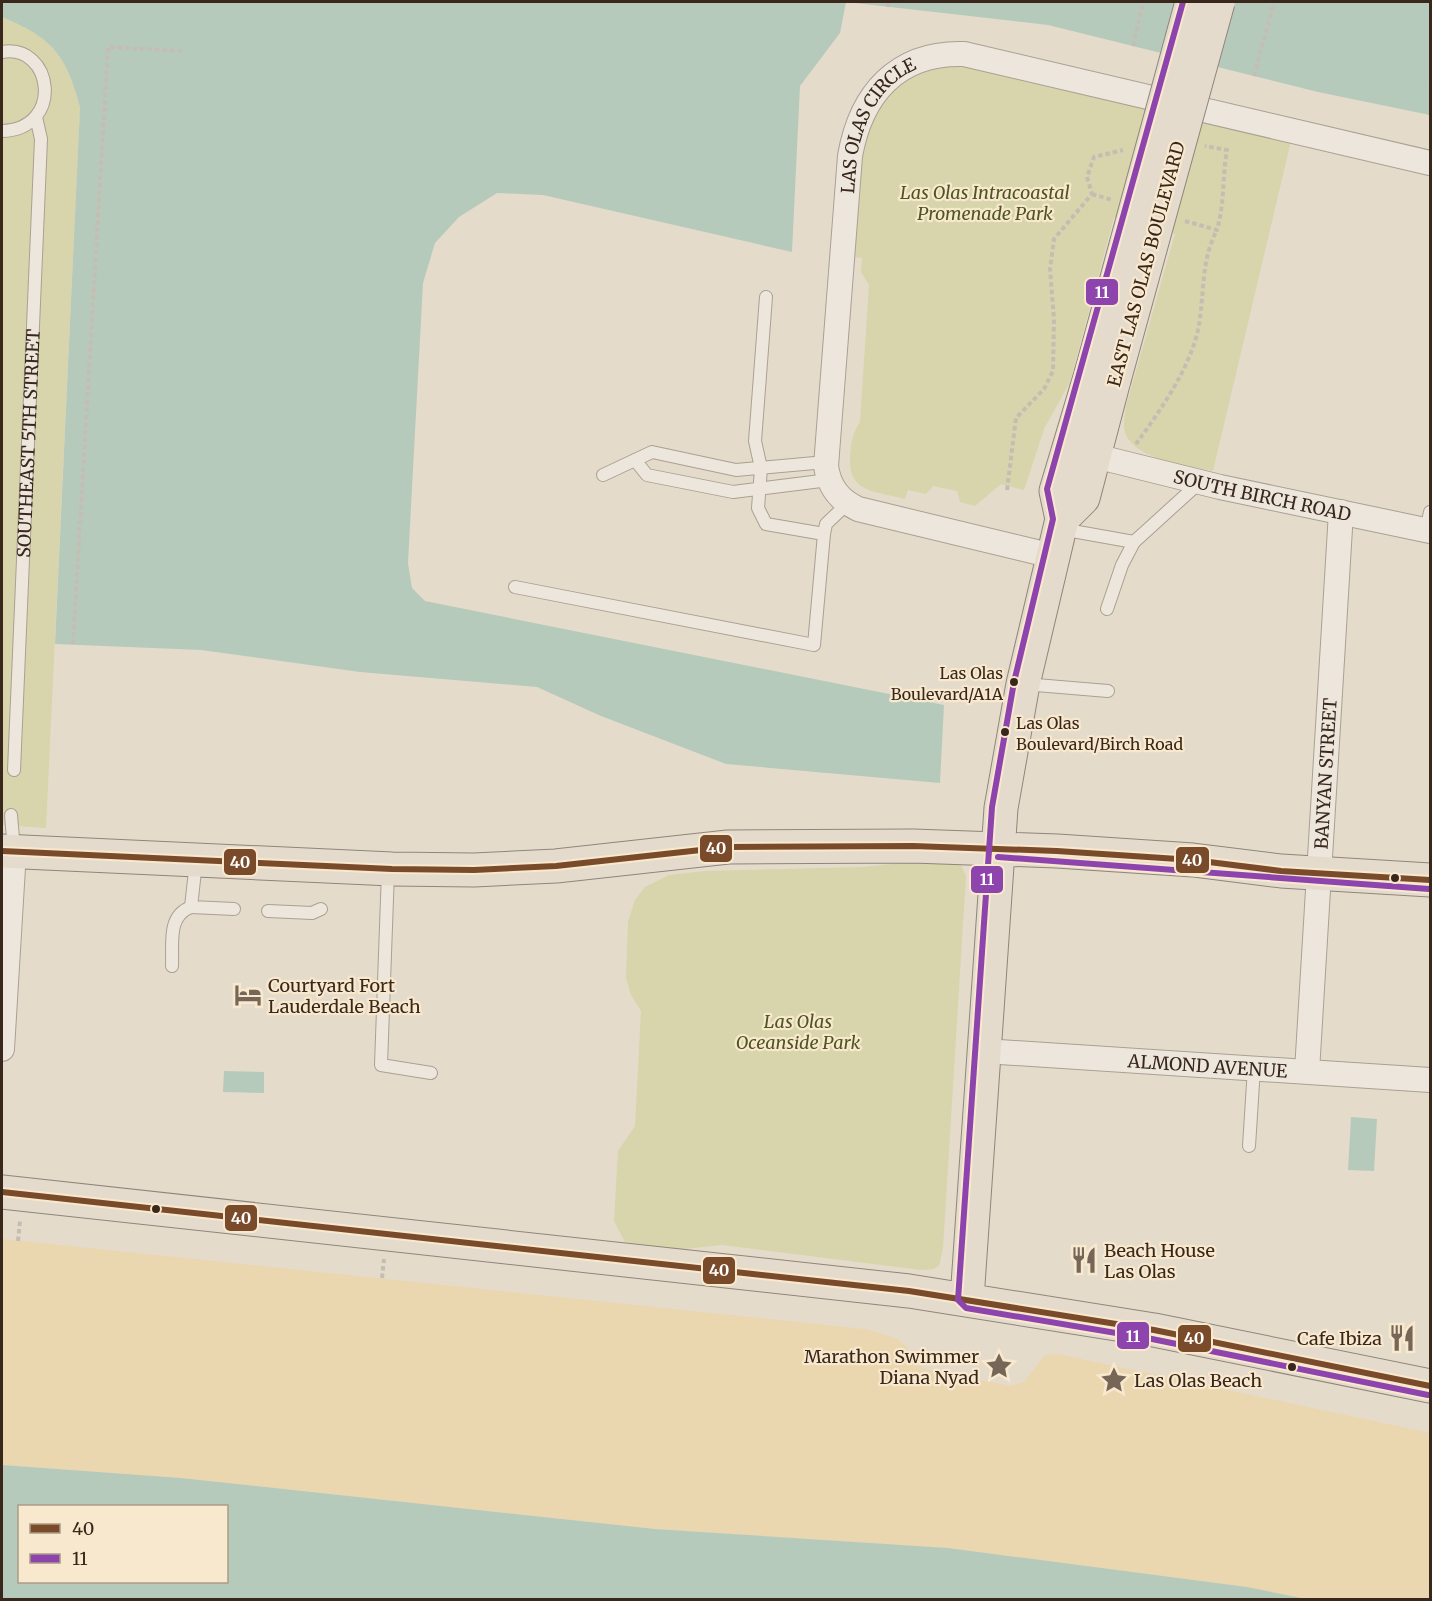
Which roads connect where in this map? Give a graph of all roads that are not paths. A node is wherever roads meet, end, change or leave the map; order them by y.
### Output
1 (1192, 2) edge
2 (1218, 2) edge
3 (2, 52) edge
4 (36, 117) junction
5 (2, 131) edge
6 (1431, 163) edge
7 (766, 297) dead end
8 (1102, 377) junction
9 (1095, 456) junction
10 (635, 460) junction
11 (761, 468) junction
12 (828, 471) junction
13 (603, 476) dead end
14 (1200, 482) junction
15 (760, 488) junction
16 (847, 504) junction
17 (1341, 512) junction
18 (1429, 524) edge
19 (824, 534) junction
20 (1058, 534) junction
21 (1134, 542) junction
22 (514, 587) dead end
23 (1107, 609) dead end
24 (1023, 684) junction
25 (1108, 691) dead end
26 (14, 770) dead end
27 (11, 815) dead end
28 (998, 848) junction
29 (8, 851) edge
30 (196, 861) junction
31 (388, 869) junction
32 (1319, 873) junction
33 (1431, 880) edge
34 (191, 907) junction
35 (234, 909) dead end
36 (321, 909) dead end
37 (268, 911) dead end
38 (172, 966) dead end
39 (2, 1049) edge
40 (984, 1051) junction
41 (1254, 1068) junction
42 (1307, 1071) junction
43 (431, 1073) dead end
44 (1431, 1080) edge
45 (1250, 1146) dead end
46 (11, 1203) edge
47 (967, 1299) junction
48 (1431, 1386) edge

1 - 8 main road, EAST LAS OLAS BOULEVARD, bridge
2 - 8 main road, EAST LAS OLAS BOULEVARD, bridge
3 - 4 lane, SOUTHEAST 5TH STREET
4 - 5 lane
4 - 26 lane, SOUTHEAST 5TH STREET
6 - 12 street, LAS OLAS CIRCLE
7 - 11 lane
8 - 9 main road, EAST LAS OLAS BOULEVARD
8 - 20 main road, EAST LAS OLAS BOULEVARD
9 - 14 street, SOUTH BIRCH ROAD
9 - 20 main road, EAST LAS OLAS BOULEVARD
10 - 11 lane
10 - 13 lane
10 - 15 lane
11 - 12 lane
11 - 15 lane
12 - 15 lane
12 - 16 street
14 - 17 street, SOUTH BIRCH ROAD
14 - 21 lane
15 - 19 lane
16 - 19 lane
16 - 20 street
17 - 18 street, SOUTH BIRCH ROAD
17 - 32 street, BANYAN STREET
19 - 22 lane
20 - 21 lane
20 - 24 main road, EAST LAS OLAS BOULEVARD
21 - 23 lane
24 - 25 lane
24 - 28 main road, EAST LAS OLAS BOULEVARD
27 - 29 lane
28 - 31 main road
28 - 32 main road
28 - 40 main road, EAST LAS OLAS BOULEVARD
29 - 30 main road
29 - 39 street
30 - 31 main road
30 - 34 lane
31 - 43 lane
32 - 33 main road
32 - 42 street, BANYAN STREET
34 - 35 lane
34 - 38 lane
36 - 37 lane
40 - 41 street, ALMOND AVENUE
40 - 47 main road, EAST LAS OLAS BOULEVARD
41 - 42 street, ALMOND AVENUE
41 - 45 lane
42 - 44 street, ALMOND AVENUE
46 - 47 main road
47 - 48 main road

